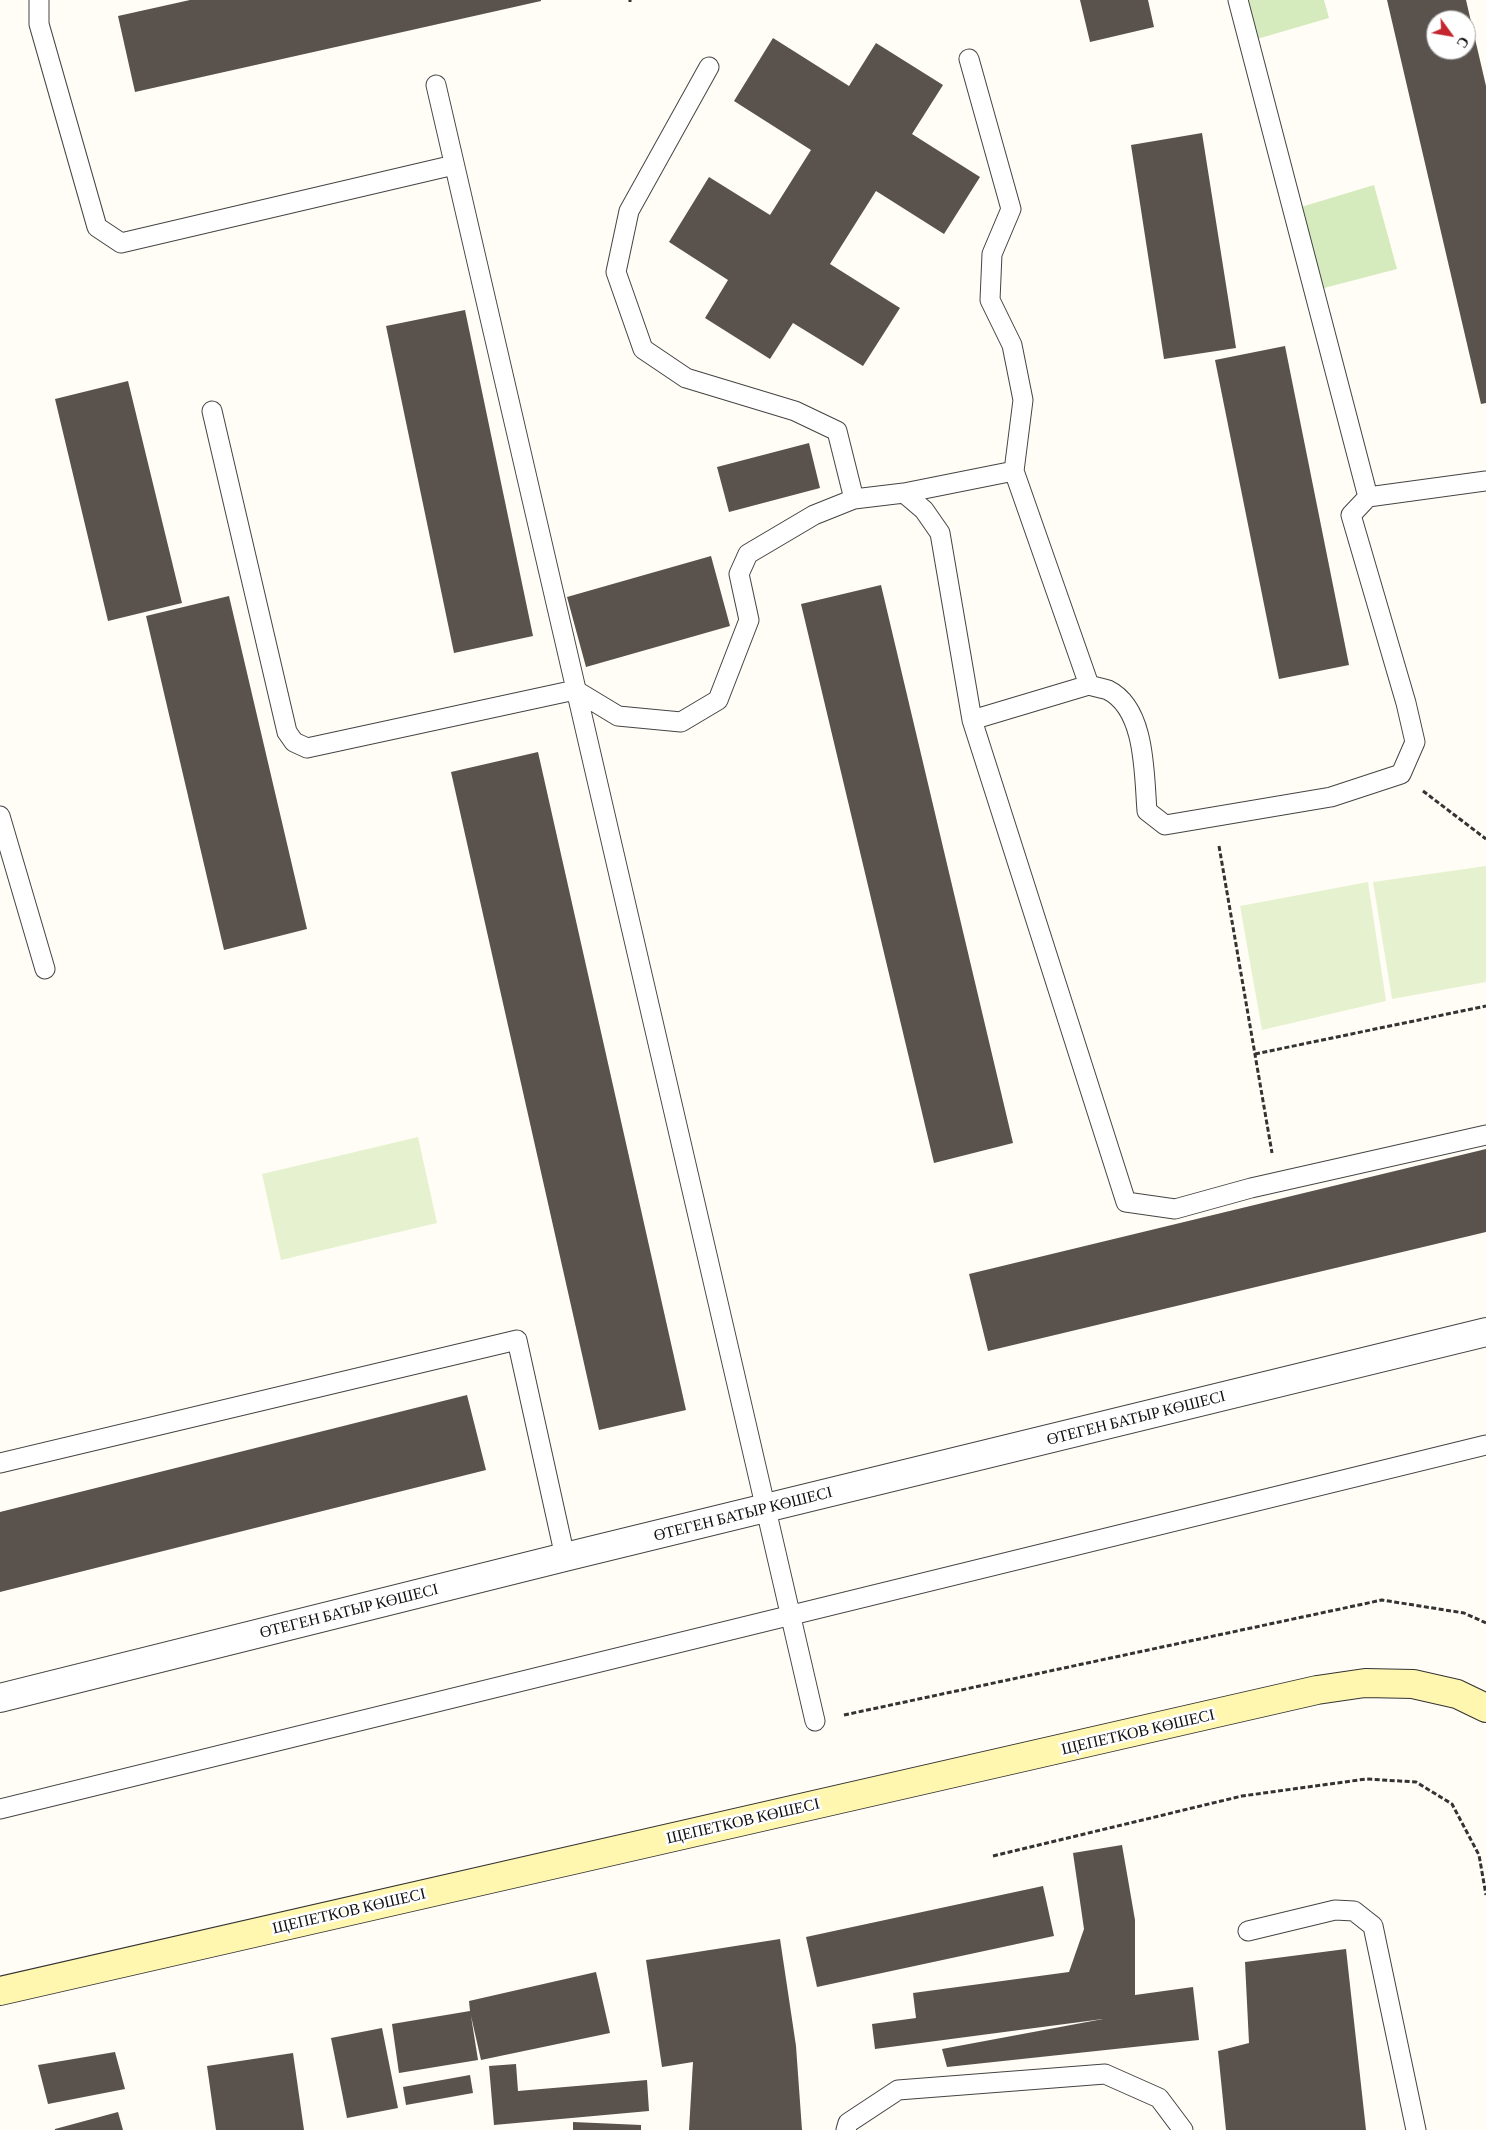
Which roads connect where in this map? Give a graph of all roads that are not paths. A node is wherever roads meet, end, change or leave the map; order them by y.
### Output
1 (39, 0) edge
2 (1238, 0) edge
3 (969, 59) dead end
4 (710, 67) dead end
5 (436, 85) dead end
6 (454, 165) junction
7 (212, 411) dead end
8 (1014, 471) junction
9 (1486, 482) edge
10 (904, 493) junction
11 (1368, 497) junction
12 (854, 499) junction
13 (1089, 685) junction
14 (575, 690) junction
15 (972, 720) junction
16 (0, 816) edge
17 (45, 969) dead end
18 (1486, 1135) edge
19 (1486, 1332) edge
20 (1486, 1445) edge
21 (0, 1463) edge
22 (764, 1508) junction
23 (564, 1557) junction
24 (790, 1616) junction
25 (0, 1698) edge
26 (1486, 1708) edge
27 (815, 1722) road end
28 (0, 1808) edge
29 (1248, 1931) dead end
30 (0, 1991) edge
31 (846, 2130) edge
32 (1183, 2130) edge
33 (1416, 2130) edge

1 - 6 lane
2 - 11 lane
3 - 8 lane
4 - 12 lane
5 - 6 lane
6 - 14 lane
7 - 14 lane
8 - 10 lane
8 - 13 lane
9 - 11 lane
10 - 12 lane
10 - 15 lane
11 - 13 lane
12 - 14 lane
13 - 15 lane
14 - 22 lane
15 - 18 lane
16 - 17 lane
19 - 22 street, ӨТЕГЕН БАТЫР КӨШЕСІ
20 - 24 lane
21 - 23 lane
22 - 23 street, ӨТЕГЕН БАТЫР КӨШЕСІ
22 - 24 lane
23 - 25 street, ӨТЕГЕН БАТЫР КӨШЕСІ
24 - 27 lane
24 - 28 lane
26 - 30 main road, ЩЕПЕТКОВ КӨШЕСІ
29 - 33 lane
31 - 32 lane

